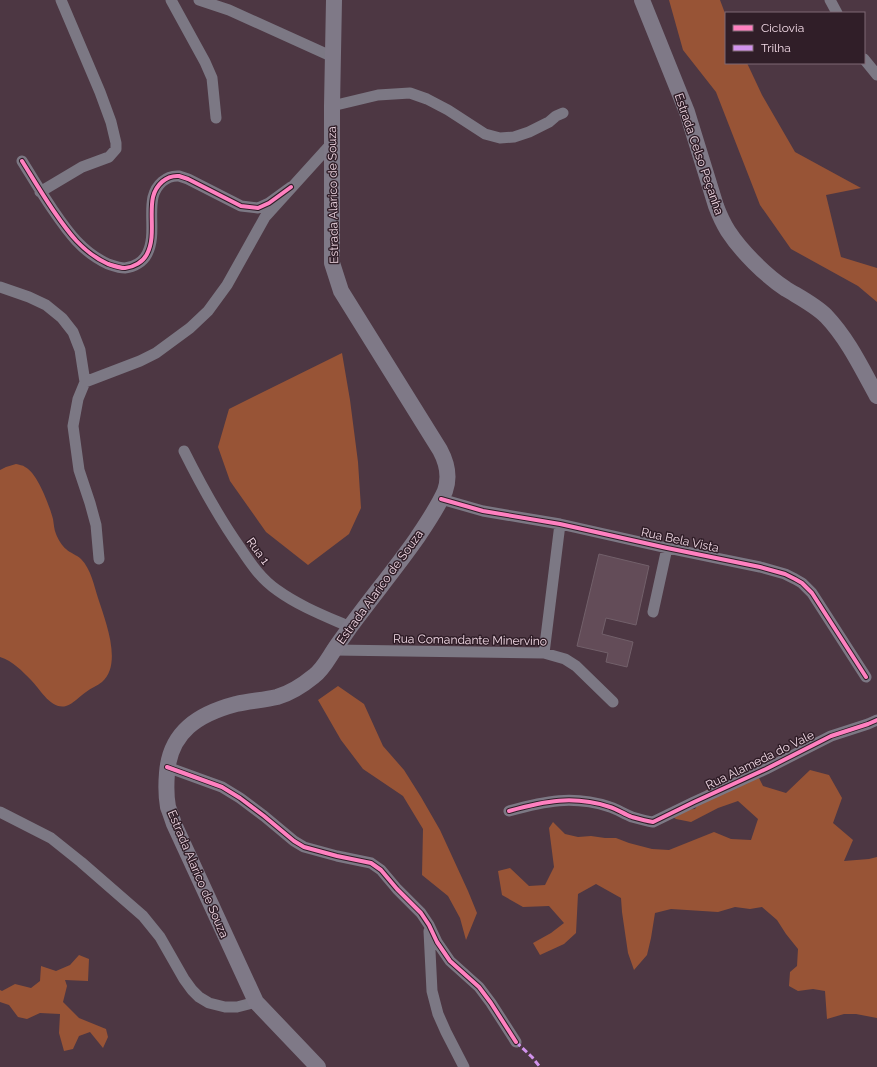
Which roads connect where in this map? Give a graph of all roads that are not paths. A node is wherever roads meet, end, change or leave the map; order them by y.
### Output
1 (61, 0) edge
2 (171, 0) edge
3 (198, 0) edge
4 (334, 0) edge
5 (642, 0) edge
6 (830, 0) edge
7 (229, 5) edge
8 (836, 12) edge
9 (333, 57) junction
10 (865, 60) edge
11 (877, 74) edge
12 (332, 106) junction
13 (563, 113) dead end
14 (216, 118) dead end
15 (332, 143) junction
16 (22, 161) dead end
17 (291, 187) junction
18 (40, 192) junction
19 (0, 287) edge
20 (85, 382) junction
21 (877, 396) edge
22 (184, 451) dead end
23 (441, 499) junction
24 (560, 524) junction
25 (666, 548) junction
26 (99, 559) dead end
27 (653, 612) dead end
28 (350, 627) junction
29 (334, 650) junction
30 (544, 653) junction
31 (866, 677) dead end
32 (613, 702) dead end
33 (877, 720) edge
34 (167, 767) junction
35 (509, 811) dead end
36 (0, 812) edge
37 (429, 925) junction
38 (256, 1002) junction
39 (516, 1042) dead end
40 (318, 1067) edge
41 (464, 1067) edge

1 - 18 street
2 - 14 street
3 - 7 street
4 - 9 main road, Estrada Alarico de Souza
5 - 21 main road, Estrada Celso Peçanha
6 - 8 street
7 - 9 street
9 - 12 main road, Estrada Alarico de Souza
10 - 11 street
12 - 13 street
12 - 15 main road, Estrada Alarico de Souza
15 - 17 street
15 - 23 main road, Estrada Alarico de Souza
16 - 18 street
17 - 18 street
17 - 20 street
19 - 20 street
20 - 26 street
22 - 28 street, Rua 1
23 - 24 street, Rua Bela Vista
23 - 28 main road, Estrada Alarico de Souza
24 - 25 street, Rua Bela Vista
24 - 30 street
25 - 27 street
25 - 31 street, Rua Bela Vista
28 - 29 main road, Estrada Alarico de Souza
29 - 30 street, Rua Comandante Minervino
29 - 34 main road, Estrada Alarico de Souza
30 - 32 street, Rua Comandante Minervino
33 - 35 street, Rua Alameda do Vale
34 - 37 street
34 - 38 main road, Estrada Alarico de Souza
36 - 38 street
37 - 39 street
37 - 41 street
38 - 40 main road, Estrada Alarico de Souza

